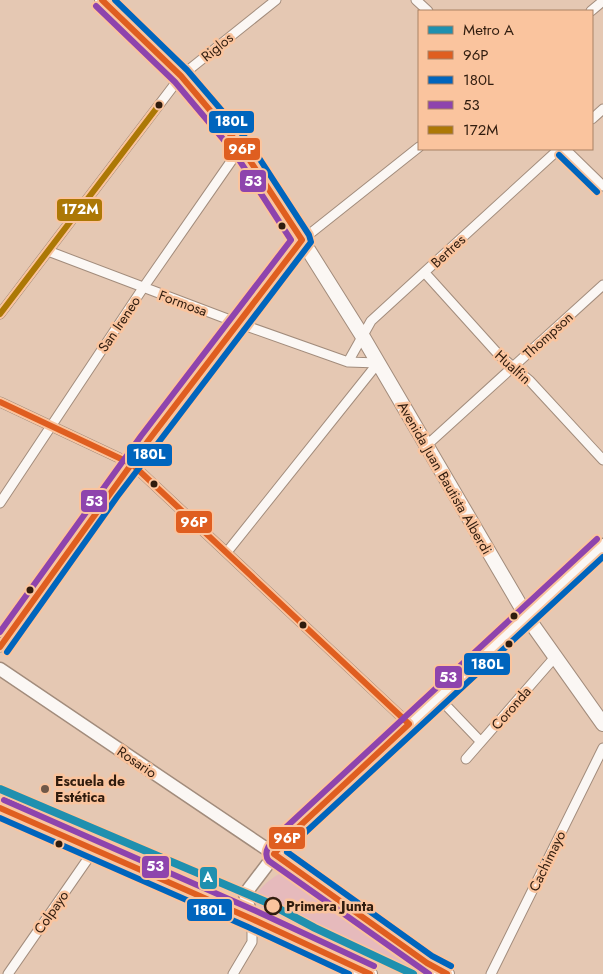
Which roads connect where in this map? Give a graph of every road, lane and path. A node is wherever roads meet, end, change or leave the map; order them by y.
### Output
1 (102, 0) edge
2 (276, 0) edge
3 (416, 0) edge
4 (603, 1) edge
5 (427, 10) edge
6 (592, 10) edge
7 (181, 76) junction
8 (603, 109) edge
9 (593, 118) edge
10 (241, 147) junction
11 (418, 148) edge
12 (559, 150) edge
13 (566, 150) edge
14 (603, 186) edge
15 (302, 240) junction
16 (48, 251) junction
17 (425, 273) junction
18 (603, 285) edge
19 (143, 288) junction
20 (0, 314) edge
21 (238, 323) junction
22 (363, 337) junction
23 (348, 362) junction
24 (378, 363) junction
25 (513, 367) junction
26 (0, 402) edge
27 (52, 426) junction
28 (427, 446) junction
29 (603, 460) edge
30 (132, 464) junction
31 (0, 503) edge
32 (603, 545) edge
33 (227, 552) junction
34 (527, 616) junction
35 (0, 647) edge
36 (555, 657) junction
37 (0, 669) edge
38 (438, 697) junction
39 (409, 724) junction
40 (603, 724) edge
41 (481, 742) junction
42 (603, 748) edge
43 (466, 759) dead end
44 (0, 808) edge
45 (94, 850) junction
46 (274, 854) junction
47 (252, 919) junction
48 (8, 974) edge
49 (233, 974) edge
50 (370, 974) edge
51 (447, 974) edge
52 (491, 974) edge

1 - 7 main road, Avenida Juan Bautista Alberdi
2 - 7 street, Riglos
3 - 5 street
4 - 6 street
7 - 10 main road, Avenida Juan Bautista Alberdi
7 - 16 street, Riglos
8 - 9 street
10 - 15 main road, Avenida Juan Bautista Alberdi
10 - 19 street, San Ireneo
11 - 15 street
12 - 17 street, Bertres
13 - 14 street
15 - 21 street
15 - 22 main road, Avenida Juan Bautista Alberdi
16 - 19 street, Formosa
16 - 20 street, Riglos
17 - 22 street, Bertres
17 - 25 street, Hualfin
18 - 25 street, Thompson
19 - 21 street, Formosa
19 - 27 street, San Ireneo
21 - 23 street, Formosa
21 - 30 street
22 - 23 street, Bertres
22 - 24 main road, Avenida Juan Bautista Alberdi
23 - 24 street, Formosa
24 - 28 main road, Avenida Juan Bautista Alberdi
24 - 33 street
25 - 28 street, Thompson
25 - 29 street, Hualfin
26 - 27 street
27 - 30 street
27 - 31 street, San Ireneo
28 - 34 main road, Avenida Juan Bautista Alberdi
30 - 33 street
30 - 35 street
32 - 34 street
33 - 39 street
34 - 36 main road, Avenida Juan Bautista Alberdi
34 - 38 street
36 - 40 main road, Avenida Juan Bautista Alberdi
36 - 41 street, Coronda
37 - 46 street, Rosario
38 - 39 street
38 - 41 street
39 - 46 street
41 - 43 street, Coronda
42 - 52 street, Cachimayo
44 - 45 main road
45 - 47 main road
45 - 48 street, Colpayo
46 - 47 street
46 - 51 main road
47 - 49 street
47 - 50 main road

